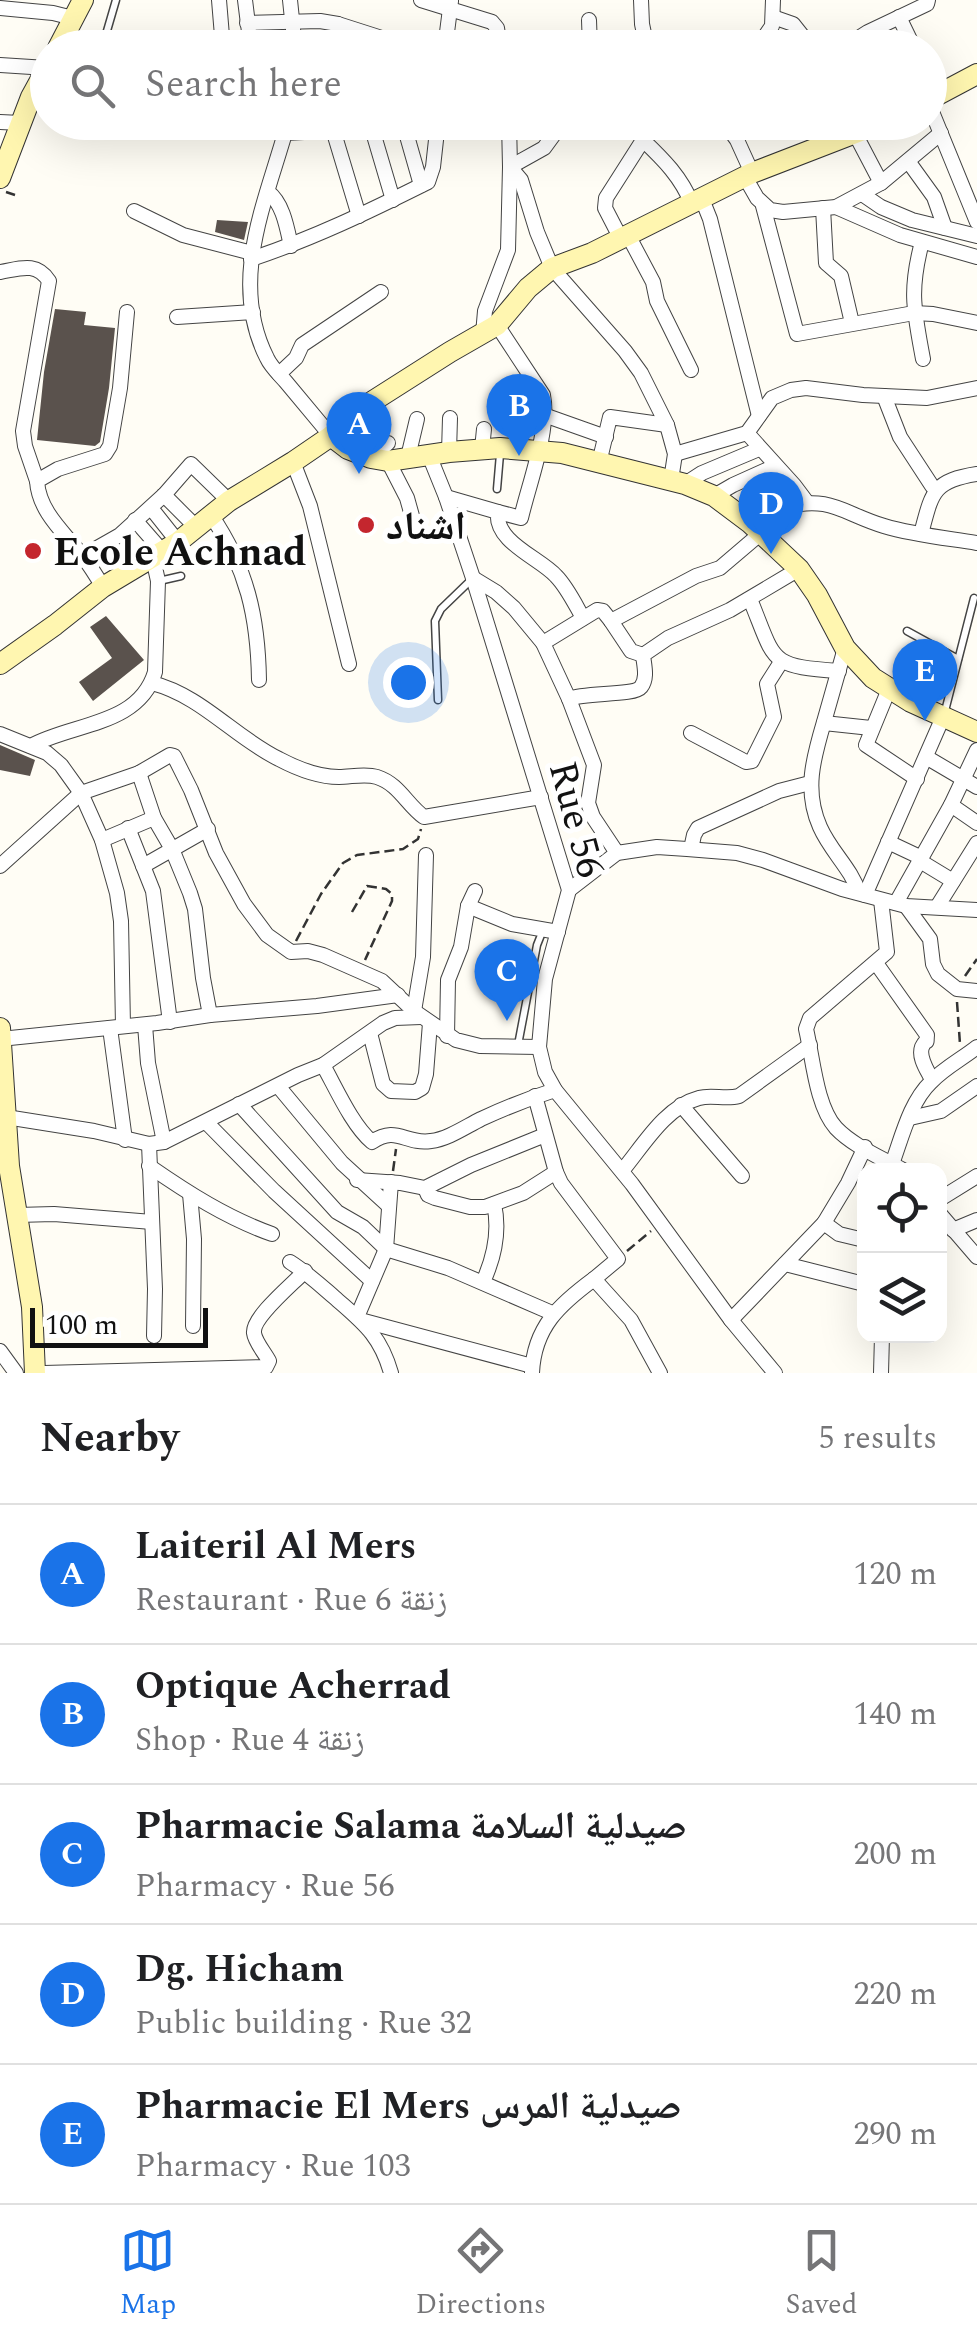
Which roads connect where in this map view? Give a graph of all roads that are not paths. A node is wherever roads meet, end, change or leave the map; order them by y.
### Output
1 (116, 0) edge
2 (219, 0) edge
3 (244, 0) edge
4 (290, 0) edge
5 (421, 0) edge
6 (642, 0) edge
7 (774, 0) edge
8 (928, 0) edge
9 (450, 4) edge
10 (0, 8) edge
11 (66, 8) edge
12 (773, 17) junction
13 (899, 17) junction
14 (590, 20) dead end
15 (247, 23) junction
16 (292, 23) junction
17 (338, 24) junction
18 (107, 30) edge
19 (222, 30) edge
20 (248, 30) edge
21 (293, 30) edge
22 (339, 30) edge
23 (352, 30) edge
24 (447, 30) edge
25 (496, 30) edge
26 (590, 30) edge
27 (643, 30) edge
28 (769, 30) edge
29 (798, 30) edge
30 (872, 30) edge
31 (905, 30) edge
32 (0, 65) edge
33 (30, 66) edge
34 (977, 74) edge
35 (947, 88) edge
36 (10, 122) edge
37 (280, 140) edge
38 (336, 140) edge
39 (375, 140) edge
40 (408, 140) edge
41 (436, 140) edge
42 (509, 140) edge
43 (550, 140) edge
44 (643, 140) joint
45 (738, 140) edge
46 (825, 140) edge
47 (858, 140) edge
48 (934, 140) edge
49 (944, 140) edge
50 (908, 161) junction
51 (510, 166) junction
52 (748, 175) junction
53 (0, 178) edge
54 (880, 183) junction
55 (421, 185) junction
56 (268, 192) junction
57 (862, 194) junction
58 (392, 200) junction
59 (697, 202) junction
60 (764, 206) junction
61 (829, 208) junction
62 (134, 211) dead end
63 (359, 216) junction
64 (977, 222) edge
65 (945, 228) junction
66 (624, 236) junction
67 (977, 236) edge
68 (922, 242) junction
69 (292, 246) junction
70 (252, 256) junction
71 (977, 257) edge
72 (552, 268) junction
73 (0, 272) edge
74 (381, 292) dead end
75 (126, 312) dead end
76 (253, 312) junction
77 (914, 312) junction
78 (177, 317) dead end
79 (852, 323) junction
80 (977, 323) edge
81 (490, 330) junction
82 (923, 358) dead end
83 (691, 370) dead end
84 (279, 374) junction
85 (975, 389) edge
86 (884, 396) junction
87 (977, 406) edge
88 (544, 415) junction
89 (759, 416) junction
90 (450, 418) dead end
91 (417, 419) dead end
92 (666, 425) junction
93 (747, 433) junction
94 (331, 436) junction
95 (606, 437) junction
96 (506, 443) junction
97 (759, 449) junction
98 (406, 454) junction
99 (675, 454) junction
100 (293, 462) junction
101 (598, 463) junction
102 (775, 466) junction
103 (977, 474) edge
104 (37, 480) junction
105 (678, 482) junction
106 (498, 489) dead end
107 (937, 489) junction
108 (164, 494) junction
109 (714, 496) junction
110 (446, 497) junction
111 (228, 501) junction
112 (806, 502) junction
113 (498, 512) junction
114 (156, 513) dead end
115 (520, 518) junction
116 (135, 520) junction
117 (204, 521) junction
118 (414, 523) dead end
119 (756, 528) junction
120 (920, 534) junction
121 (510, 539) junction
122 (977, 542) edge
123 (165, 551) junction
124 (83, 556) junction
125 (799, 568) junction
126 (181, 576) dead end
127 (473, 578) junction
128 (158, 581) junction
129 (103, 587) junction
130 (974, 598) dead end
131 (750, 599) junction
132 (583, 618) junction
133 (611, 621) junction
134 (907, 631) dead end
135 (543, 643) junction
136 (845, 648) junction
137 (643, 655) junction
138 (958, 659) junction
139 (781, 662) junction
140 (0, 664) edge
141 (349, 664) dead end
142 (838, 671) junction
143 (259, 680) dead end
144 (152, 683) junction
145 (888, 689) junction
146 (569, 698) junction
147 (438, 700) dead end
148 (943, 717) junction
149 (824, 723) junction
150 (871, 728) junction
151 (977, 732) edge
152 (691, 733) dead end
153 (0, 734) edge
154 (32, 746) junction
155 (977, 750) edge
156 (926, 758) junction
157 (140, 773) junction
158 (916, 779) junction
159 (810, 783) junction
160 (971, 784) edge
161 (81, 793) junction
162 (541, 798) junction
163 (951, 805) junction
164 (154, 818) junction
165 (977, 824) edge
166 (128, 828) junction
167 (208, 830) junction
168 (102, 840) junction
169 (888, 842) junction
170 (977, 843) edge
171 (172, 849) junction
172 (691, 849) junction
173 (616, 853) junction
174 (426, 856) dead end
175 (921, 860) junction
176 (0, 866) edge
177 (143, 866) junction
178 (953, 881) junction
179 (569, 890) junction
180 (475, 891) dead end
181 (862, 894) junction
182 (894, 903) junction
183 (468, 906) junction
184 (937, 908) junction
185 (977, 910) edge
186 (551, 931) junction
187 (876, 963) junction
188 (977, 991) edge
189 (398, 994) junction
190 (210, 1015) junction
191 (422, 1017) junction
192 (170, 1022) junction
193 (145, 1025) junction
194 (117, 1027) junction
195 (0, 1028) edge
196 (370, 1033) junction
197 (448, 1036) junction
198 (0, 1040) edge
199 (810, 1044) junction
200 (518, 1046) junction
201 (539, 1046) junction
202 (977, 1047) edge
203 (324, 1065) junction
204 (932, 1080) junction
205 (278, 1086) junction
206 (977, 1086) edge
207 (554, 1090) junction
208 (535, 1096) junction
209 (239, 1104) junction
210 (681, 1105) junction
211 (6, 1117) junction
212 (910, 1118) junction
213 (206, 1122) junction
214 (545, 1135) junction
215 (125, 1140) junction
216 (156, 1143) junction
217 (864, 1147) junction
218 (890, 1163) edge
219 (901, 1163) edge
220 (149, 1166) junction
221 (622, 1171) junction
222 (556, 1172) junction
223 (742, 1176) dead end
224 (977, 1176) edge
225 (357, 1180) junction
226 (391, 1182) junction
227 (425, 1188) junction
228 (190, 1194) junction
229 (947, 1195) edge
230 (494, 1204) junction
231 (389, 1206) junction
232 (17, 1215) junction
233 (977, 1220) edge
234 (152, 1222) junction
235 (824, 1223) junction
236 (947, 1223) edge
237 (953, 1230) junction
238 (272, 1234) dead end
239 (857, 1238) edge
240 (386, 1250) junction
241 (977, 1258) edge
242 (290, 1262) dead end
243 (785, 1264) junction
244 (305, 1272) junction
245 (594, 1279) junction
246 (372, 1281) junction
247 (483, 1282) junction
248 (857, 1282) edge
249 (552, 1313) junction
250 (361, 1319) junction
251 (731, 1320) junction
252 (194, 1326) dead end
253 (154, 1336) dead end
254 (882, 1343) edge
255 (0, 1352) edge
256 (532, 1370) edge
257 (189, 1372) edge
258 (16, 1373) edge
259 (35, 1373) edge
260 (44, 1373) edge
261 (391, 1373) edge
262 (660, 1373) edge
263 (774, 1373) edge
264 (881, 1373) edge

1 - 18 lane
2 - 19 street
3 - 15 street
4 - 16 street
5 - 9 street
6 - 27 street
7 - 12 street
8 - 13 street
9 - 24 street
9 - 25 street
10 - 11 street
12 - 28 street
12 - 29 street
13 - 30 street
13 - 31 street
14 - 26 street
15 - 16 street
15 - 20 street
16 - 17 street
16 - 21 street
17 - 22 street
17 - 23 street
32 - 33 street
34 - 35 street
36 - 53 street
37 - 56 street
38 - 63 street
39 - 58 street
40 - 55 street
41 - 55 street
42 - 51 street
43 - 51 street
44 - 59 street
44 - 66 street
45 - 52 street
46 - 52 street
47 - 54 street
48 - 50 street
49 - 64 street
50 - 54 street
50 - 65 street
51 - 72 street
51 - 81 street
52 - 59 street
52 - 60 street
54 - 57 street
55 - 58 street
56 - 69 street
56 - 70 street
57 - 61 street
57 - 65 street
58 - 63 street
59 - 66 street
59 - 89 street
60 - 61 street
60 - 79 street
61 - 68 street
61 - 79 street
62 - 70 street
63 - 69 street
65 - 67 street
66 - 72 street
66 - 83 street
68 - 71 street
68 - 77 street
69 - 70 street
70 - 76 street
72 - 81 street
72 - 92 street
73 - 104 street
74 - 84 street
75 - 104 street
76 - 78 street
76 - 84 street
77 - 79 street
77 - 80 street
77 - 82 street
81 - 88 street
81 - 94 street
84 - 94 street
85 - 86 street
85 - 87 street
86 - 89 street
86 - 107 street
88 - 95 street
88 - 96 street
89 - 93 street
90 - 98 street
91 - 98 street
92 - 95 street
92 - 99 street
93 - 97 street
93 - 99 street
94 - 98 street
94 - 100 street
95 - 101 street
96 - 98 street
96 - 101 street
96 - 106 lane
96 - 115 street
97 - 102 street
97 - 105 street
98 - 110 street, Rue 56
98 - 118 street
99 - 105 street
100 - 111 street
100 - 141 street
101 - 105 street
102 - 109 street
102 - 112 street
103 - 107 street
104 - 124 street
105 - 109 street
107 - 120 street
108 - 111 street
108 - 116 street
108 - 117 street
109 - 119 street
110 - 113 street
110 - 127 street, Rue 56
111 - 117 street
112 - 119 street
112 - 120 street
113 - 115 street
113 - 121 street
114 - 123 street
115 - 121 street
116 - 123 street
116 - 124 street
117 - 123 street
117 - 143 street
119 - 125 street
119 - 133 street
120 - 122 street
121 - 132 street
123 - 128 street
123 - 129 street
124 - 129 street
125 - 131 street
125 - 136 street
126 - 128 lane
127 - 135 street
127 - 147 lane
127 - 162 street, Rue 56
128 - 144 street
129 - 140 street
130 - 138 lane
131 - 137 street
131 - 139 street
132 - 133 street
132 - 135 street
133 - 137 street
134 - 138 lane
135 - 146 street
136 - 142 street
136 - 145 street
137 - 146 street
138 - 148 lane
139 - 142 street
139 - 152 street
142 - 149 street
144 - 154 street
144 - 162 street
145 - 148 street
145 - 150 street
146 - 173 street
148 - 151 street
148 - 156 street
149 - 150 street
149 - 159 street
150 - 158 street
153 - 154 street
154 - 161 street
155 - 160 street
156 - 158 street
156 - 160 street
157 - 161 street
157 - 164 street
157 - 167 street
158 - 169 street
159 - 172 street
159 - 181 street
160 - 163 street
161 - 168 street
161 - 176 street
162 - 179 street, Rue 56
163 - 165 street
163 - 175 street
164 - 166 street
164 - 171 street
166 - 168 street
166 - 177 street
167 - 171 street
167 - 189 street
168 - 194 street
169 - 175 street
169 - 181 street
170 - 178 street
171 - 177 street
171 - 190 street
172 - 173 street
172 - 181 street
173 - 179 street
174 - 191 street
175 - 178 street
175 - 182 street
177 - 192 street
178 - 184 street
179 - 186 street, Rue 56
180 - 183 street
181 - 182 street
182 - 184 street
182 - 187 street
182 - 188 street
183 - 186 street
183 - 197 street
184 - 185 street
186 - 200 lane
186 - 201 street, Rue 56
187 - 199 street
187 - 204 street
189 - 190 street
189 - 191 street
190 - 192 street
191 - 196 street
191 - 196 street
191 - 197 street
192 - 193 street
193 - 194 street
193 - 216 street
194 - 198 street
194 - 215 street
195 - 198 street
196 - 203 street
197 - 200 street
198 - 211 street
199 - 210 street
199 - 217 street
200 - 201 street
201 - 207 street, Rue 56
202 - 204 street
203 - 205 street
203 - 208 street
204 - 212 street
205 - 209 street
205 - 225 street
206 - 212 street
207 - 208 street
207 - 221 street, Rue 56
208 - 214 street
209 - 213 street
209 - 240 street
210 - 221 street
210 - 223 street
211 - 215 street
211 - 232 street
212 - 219 street
213 - 216 street
213 - 246 street
214 - 222 street
214 - 227 street
215 - 216 street
216 - 220 street
217 - 218 street
217 - 235 street
220 - 228 street
220 - 234 street
221 - 251 street, Rue 56
222 - 230 street
222 - 245 street
224 - 229 street
225 - 226 street
225 - 231 street
226 - 227 street
226 - 231 street
227 - 230 street
228 - 238 street
228 - 252 street
230 - 247 street
231 - 240 street
232 - 234 street
232 - 259 street
233 - 237 street
234 - 253 street
235 - 239 street
235 - 243 street
236 - 237 street
237 - 241 street
240 - 246 street
240 - 247 street
242 - 244 street
243 - 248 street
243 - 251 street
244 - 250 street
244 - 257 street
245 - 249 street
245 - 262 street
246 - 250 street
247 - 249 street
249 - 256 street
250 - 256 street
250 - 261 street
251 - 263 street, Rue 56
254 - 264 street
255 - 258 street
257 - 260 street

